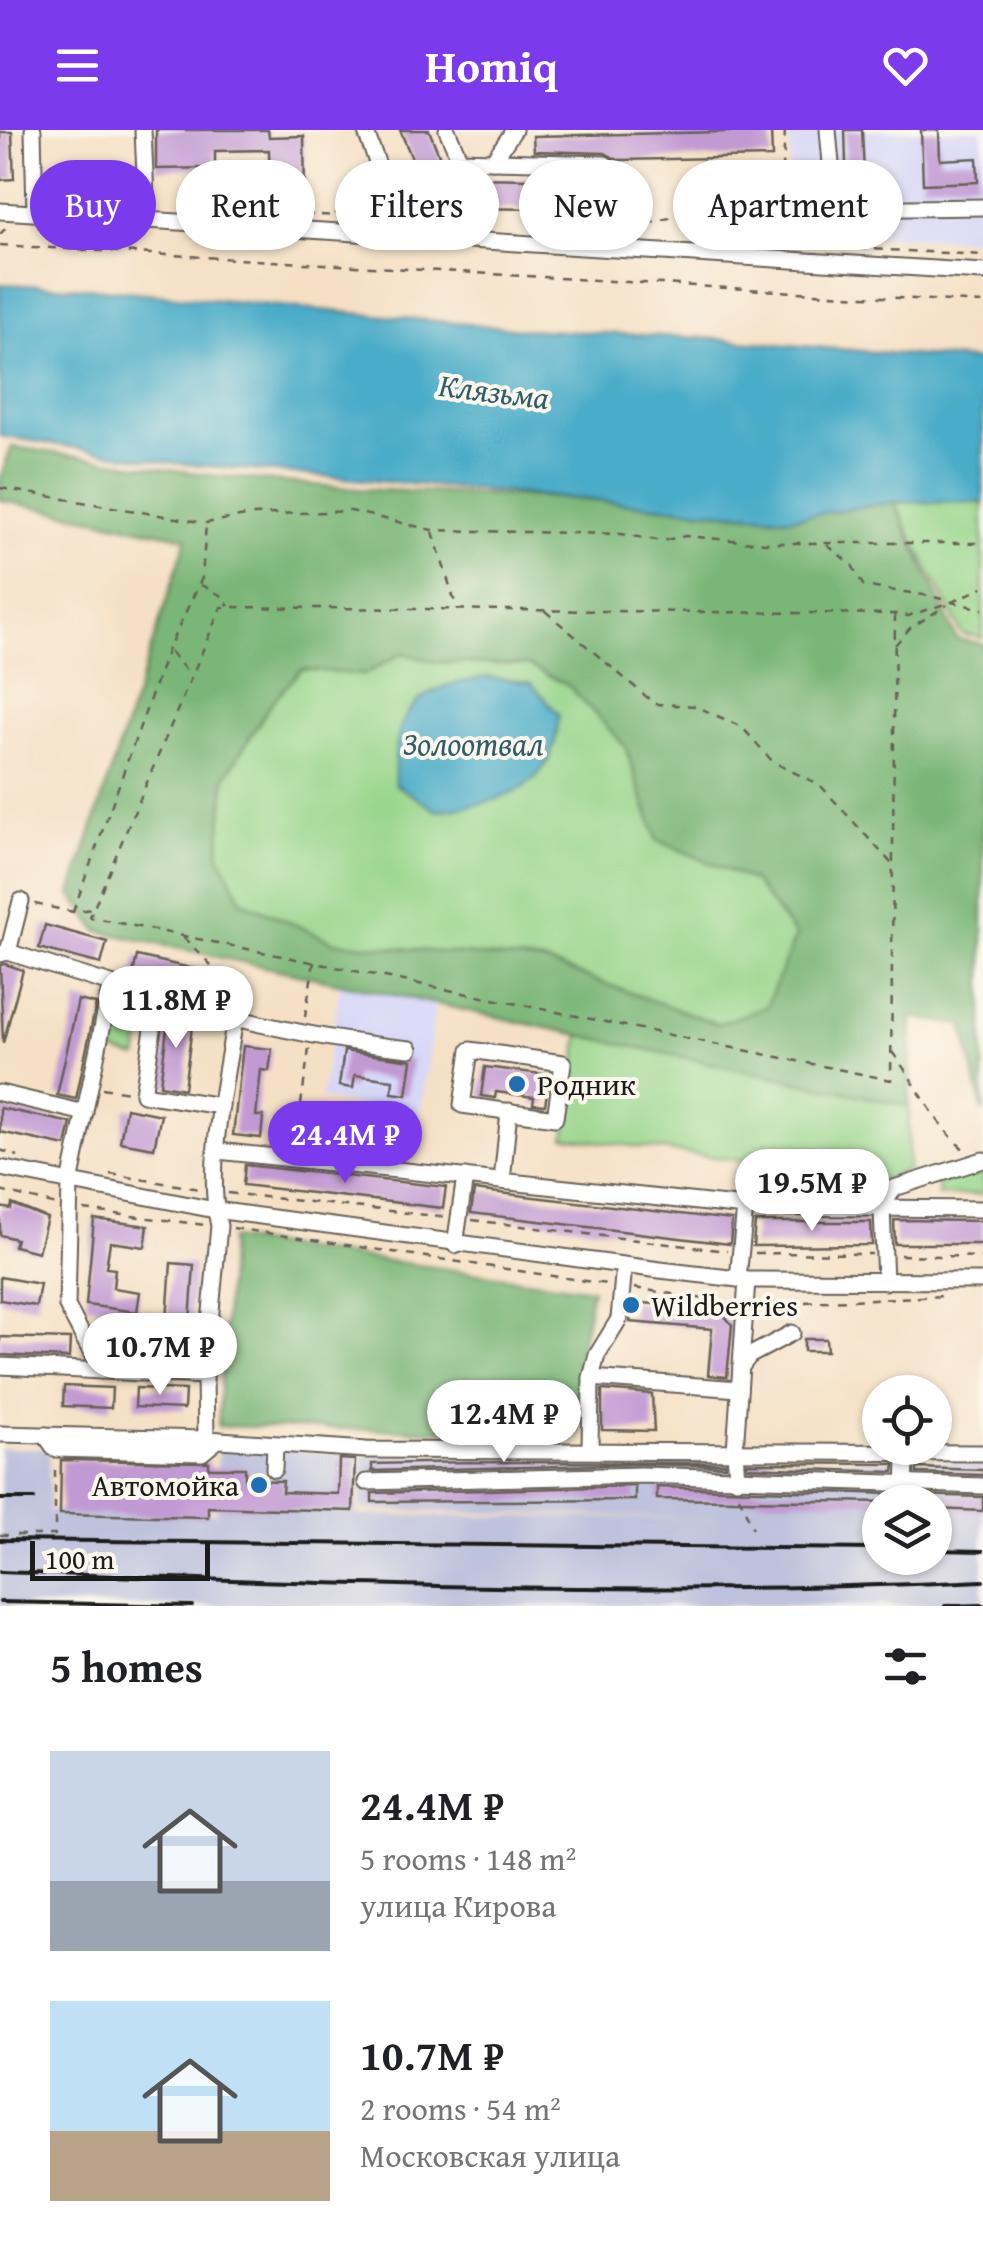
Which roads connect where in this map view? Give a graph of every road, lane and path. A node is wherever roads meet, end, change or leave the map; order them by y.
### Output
1 (33, 130) edge
2 (143, 130) edge
3 (365, 130) edge
4 (447, 130) edge
5 (514, 130) edge
6 (785, 130) edge
7 (828, 130) edge
8 (34, 160) edge
9 (144, 160) edge
10 (376, 160) edge
11 (460, 160) edge
12 (495, 160) edge
13 (831, 160) edge
14 (983, 207) edge
15 (903, 208) edge
16 (0, 211) edge
17 (30, 212) edge
18 (156, 222) edge
19 (653, 228) edge
20 (335, 233) edge
21 (653, 242) edge
22 (0, 245) edge
23 (831, 250) edge
24 (830, 261) junction
25 (983, 272) edge
26 (983, 303) edge
27 (0, 488) edge
28 (206, 523) junction
29 (432, 530) junction
30 (983, 542) edge
31 (826, 544) junction
32 (200, 584) junction
33 (983, 588) edge
34 (951, 602) junction
35 (230, 607) junction
36 (457, 609) junction
37 (983, 609) edge
38 (544, 610) junction
39 (895, 614) junction
40 (895, 645) junction
41 (168, 649) junction
42 (192, 678) junction
43 (893, 866) junction
44 (21, 902) joint
45 (93, 909) junction
46 (72, 912) junction
47 (181, 935) junction
48 (4, 953) edge
49 (314, 962) junction
50 (111, 986) junction
51 (158, 997) junction
52 (235, 1018) junction
53 (307, 1035) junction
54 (410, 1049) dead end
55 (891, 1050) junction
56 (90, 1086) junction
57 (0, 1093) edge
58 (143, 1094) junction
59 (221, 1106) junction
60 (509, 1112) junction
61 (85, 1113) junction
62 (0, 1150) edge
63 (218, 1151) junction
64 (27, 1159) dead end
65 (981, 1161) edge
66 (349, 1164) junction
67 (0, 1168) edge
68 (110, 1174) dead end
69 (464, 1176) junction
70 (502, 1181) junction
71 (70, 1183) junction
72 (216, 1192) junction
73 (22, 1196) dead end
74 (19, 1206) dead end
75 (745, 1207) junction
76 (882, 1208) junction
77 (983, 1209) edge
78 (215, 1210) junction
79 (459, 1219) junction
80 (455, 1245) junction
81 (742, 1253) junction
82 (883, 1254) junction
83 (983, 1258) edge
84 (624, 1266) junction
85 (743, 1280) junction
86 (983, 1281) edge
87 (885, 1282) junction
88 (792, 1333) dead end
89 (0, 1366) edge
90 (741, 1367) junction
91 (101, 1371) junction
92 (204, 1376) junction
93 (591, 1378) junction
94 (739, 1389) junction
95 (0, 1434) edge
96 (45, 1435) junction
97 (98, 1436) junction
98 (212, 1439) junction
99 (123, 1444) junction
100 (275, 1446) junction
101 (55, 1449) junction
102 (87, 1450) junction
103 (590, 1450) junction
104 (735, 1450) junction
105 (644, 1451) junction
106 (983, 1453) edge
107 (862, 1454) edge
108 (952, 1454) edge
109 (274, 1468) dead end
110 (737, 1480) junction
111 (366, 1482) dead end
112 (642, 1483) junction
113 (983, 1486) edge
114 (952, 1488) edge
115 (862, 1489) edge
116 (753, 1529) dead end
117 (0, 1534) edge

1 - 8 street
2 - 9 street
3 - 10 street
4 - 11 street
5 - 12 street
6 - 19 path
7 - 13 street
14 - 15 street
16 - 17 street
18 - 20 street
21 - 24 street
22 - 26 path
23 - 24 path
24 - 25 street
27 - 28 path
28 - 29 path
28 - 32 path
29 - 31 path
29 - 36 path
30 - 31 path
31 - 34 path
32 - 35 path
32 - 41 path
33 - 34 path
34 - 37 path
34 - 39 path
34 - 40 path
35 - 36 path
35 - 42 path
36 - 38 path
38 - 39 path
38 - 43 path
39 - 40 path
40 - 43 path
41 - 42 path
41 - 46 path
42 - 45 path
43 - 55 path
44 - 46 path
44 - 48 street
45 - 46 path
45 - 47 path
47 - 49 path
47 - 52 path
48 - 50 street
49 - 53 path
49 - 55 path
50 - 51 street
50 - 56 street
51 - 52 street
51 - 58 street
52 - 53 street
52 - 59 street
53 - 54 street
53 - 66 path
55 - 65 path
56 - 58 path
56 - 61 street
57 - 61 street
58 - 59 street
59 - 63 street
60 - 60 street
60 - 70 street
61 - 71 street
62 - 64 path
63 - 66 street
63 - 72 street
65 - 76 street
66 - 69 street
67 - 71 street
68 - 72 path
69 - 70 street
69 - 79 street
70 - 75 street
71 - 78 street
71 - 91 street
72 - 78 street
72 - 79 path
73 - 74 path
75 - 76 street
75 - 81 street
76 - 77 street
76 - 82 street
78 - 80 street
78 - 92 street
79 - 80 street
79 - 81 path
80 - 84 street
81 - 82 path
81 - 85 street
82 - 83 path
82 - 87 street
84 - 85 street
84 - 93 street
85 - 87 street
85 - 90 street
86 - 87 street
88 - 90 street
89 - 91 street
90 - 94 street
91 - 92 street
92 - 98 street
93 - 94 street
93 - 103 street
94 - 104 street
95 - 96 street
96 - 97 street
96 - 101 street
97 - 99 street
97 - 102 street
98 - 99 street
98 - 100 street
99 - 102 street
100 - 103 street
100 - 109 street
101 - 102 street
101 - 117 path
103 - 105 street
104 - 105 street
104 - 107 street
104 - 110 street
105 - 112 street
106 - 108 street
110 - 112 street
110 - 115 street
110 - 116 path
111 - 112 street
113 - 114 street

